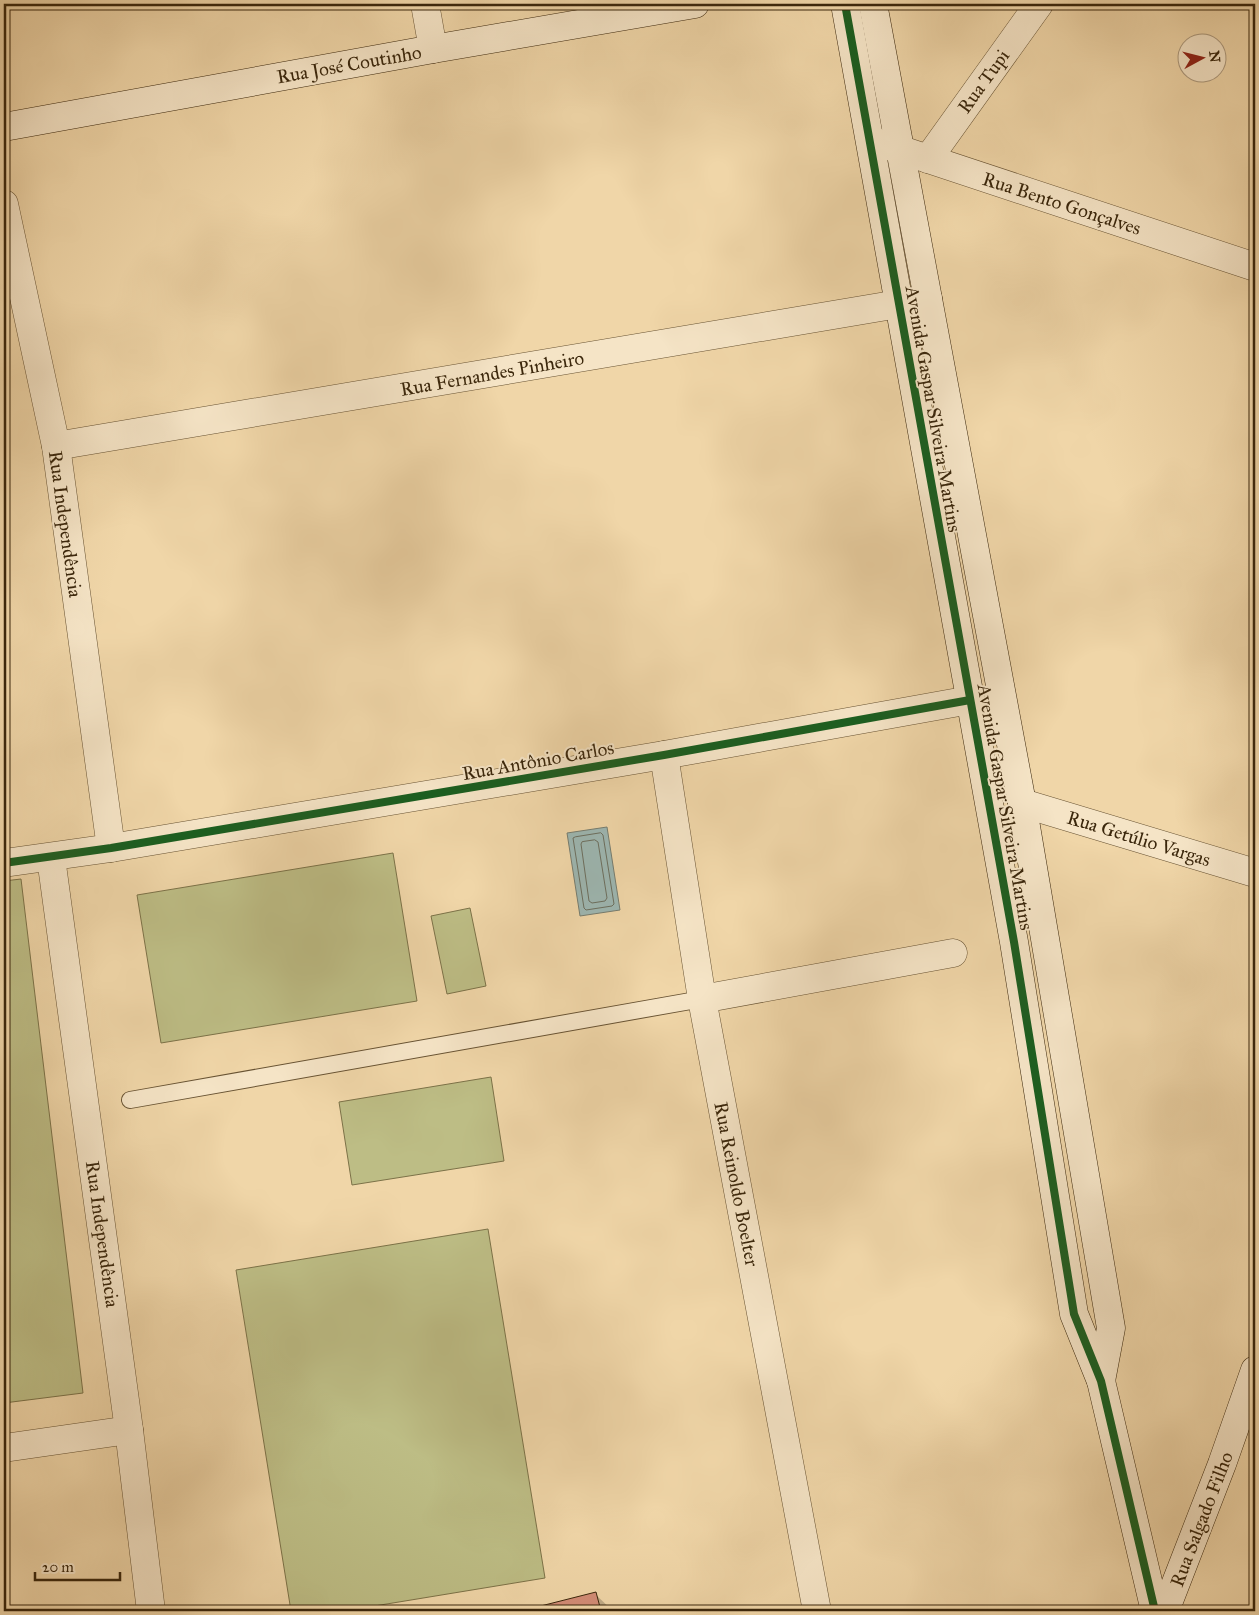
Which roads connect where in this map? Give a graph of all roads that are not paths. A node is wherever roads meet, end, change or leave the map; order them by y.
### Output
1 (425, 4) edge
2 (695, 4) edge
3 (845, 4) edge
4 (873, 4) edge
5 (1039, 4) edge
6 (434, 49) junction
7 (4, 127) edge
8 (869, 139) junction
9 (899, 150) junction
10 (928, 159) junction
11 (4, 204) edge
12 (1255, 267) edge
13 (928, 299) junction
14 (898, 305) junction
15 (56, 446) junction
16 (970, 700) junction
17 (664, 755) junction
18 (1022, 803) junction
19 (111, 848) junction
20 (51, 858) junction
21 (4, 863) edge
22 (1255, 873) edge
23 (953, 953) dead end
24 (702, 999) junction
25 (130, 1100) dead end
26 (1255, 1370) edge
27 (1101, 1380) junction
28 (130, 1430) junction
29 (4, 1448) edge
30 (151, 1611) edge
31 (816, 1611) edge
32 (1155, 1611) edge
33 (1165, 1611) edge

1 - 6 street
2 - 6 street, Rua José Coutinho
3 - 8 street, Avenida Gaspar Silveira Martins
4 - 9 street, Avenida Gaspar Silveira Martins
5 - 10 street, Rua Tupi
6 - 7 street, Rua José Coutinho
8 - 9 street, Rua Bento Gonçalves
8 - 14 street, Avenida Gaspar Silveira Martins
9 - 10 street, Rua Bento Gonçalves
9 - 13 street, Avenida Gaspar Silveira Martins
10 - 12 street, Rua Bento Gonçalves
11 - 15 street, Rua Independência
13 - 14 street, Rua Fernandes Pinheiro
13 - 18 street, Avenida Gaspar Silveira Martins
14 - 15 street, Rua Fernandes Pinheiro
14 - 16 street, Avenida Gaspar Silveira Martins
15 - 19 street, Rua Independência
16 - 17 street, Rua Antônio Carlos
16 - 27 street, Avenida Gaspar Silveira Martins
17 - 19 street, Rua Antônio Carlos
17 - 24 street, Rua Reinoldo Boelter
18 - 22 street, Rua Getúlio Vargas
18 - 27 street, Avenida Gaspar Silveira Martins
19 - 20 street, Rua Antônio Carlos
20 - 21 street, Rua Antônio Carlos
20 - 28 street, Rua Independência
23 - 24 street
24 - 25 lane
24 - 31 street, Rua Reinoldo Boelter
26 - 33 street, Rua Salgado Filho
27 - 32 street, Avenida Gaspar Silveira Martins
28 - 29 street
28 - 30 street, Rua Independência

